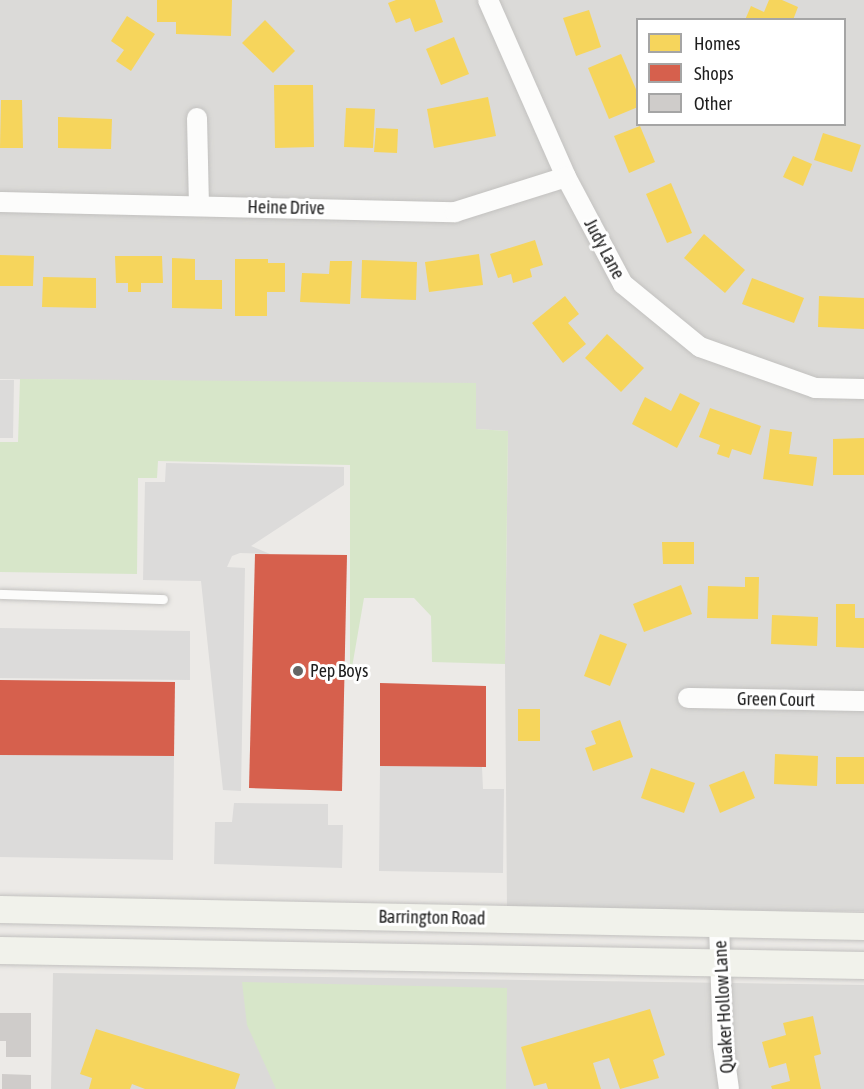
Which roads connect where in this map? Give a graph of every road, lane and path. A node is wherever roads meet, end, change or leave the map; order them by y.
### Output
1 (488, 0) edge
2 (197, 118) dead end
3 (566, 177) junction
4 (0, 202) edge
5 (199, 206) junction
6 (864, 389) edge
7 (0, 594) edge
8 (163, 599) dead end
9 (688, 698) dead end
10 (864, 701) edge
11 (0, 909) edge
12 (719, 925) junction
13 (864, 926) edge
14 (0, 950) edge
15 (720, 962) junction
16 (864, 965) edge
17 (729, 1089) edge

1 - 3 street, Judy Lane
2 - 5 street
3 - 5 street, Heine Drive
3 - 6 street, Judy Lane
4 - 5 street, Heine Drive
7 - 8 lane
9 - 10 street, Green Court
11 - 12 main road, Barrington Road
12 - 13 main road, Barrington Road
12 - 15 street, Quaker Hollow Lane
14 - 15 main road
15 - 16 main road
15 - 17 street, Quaker Hollow Lane

